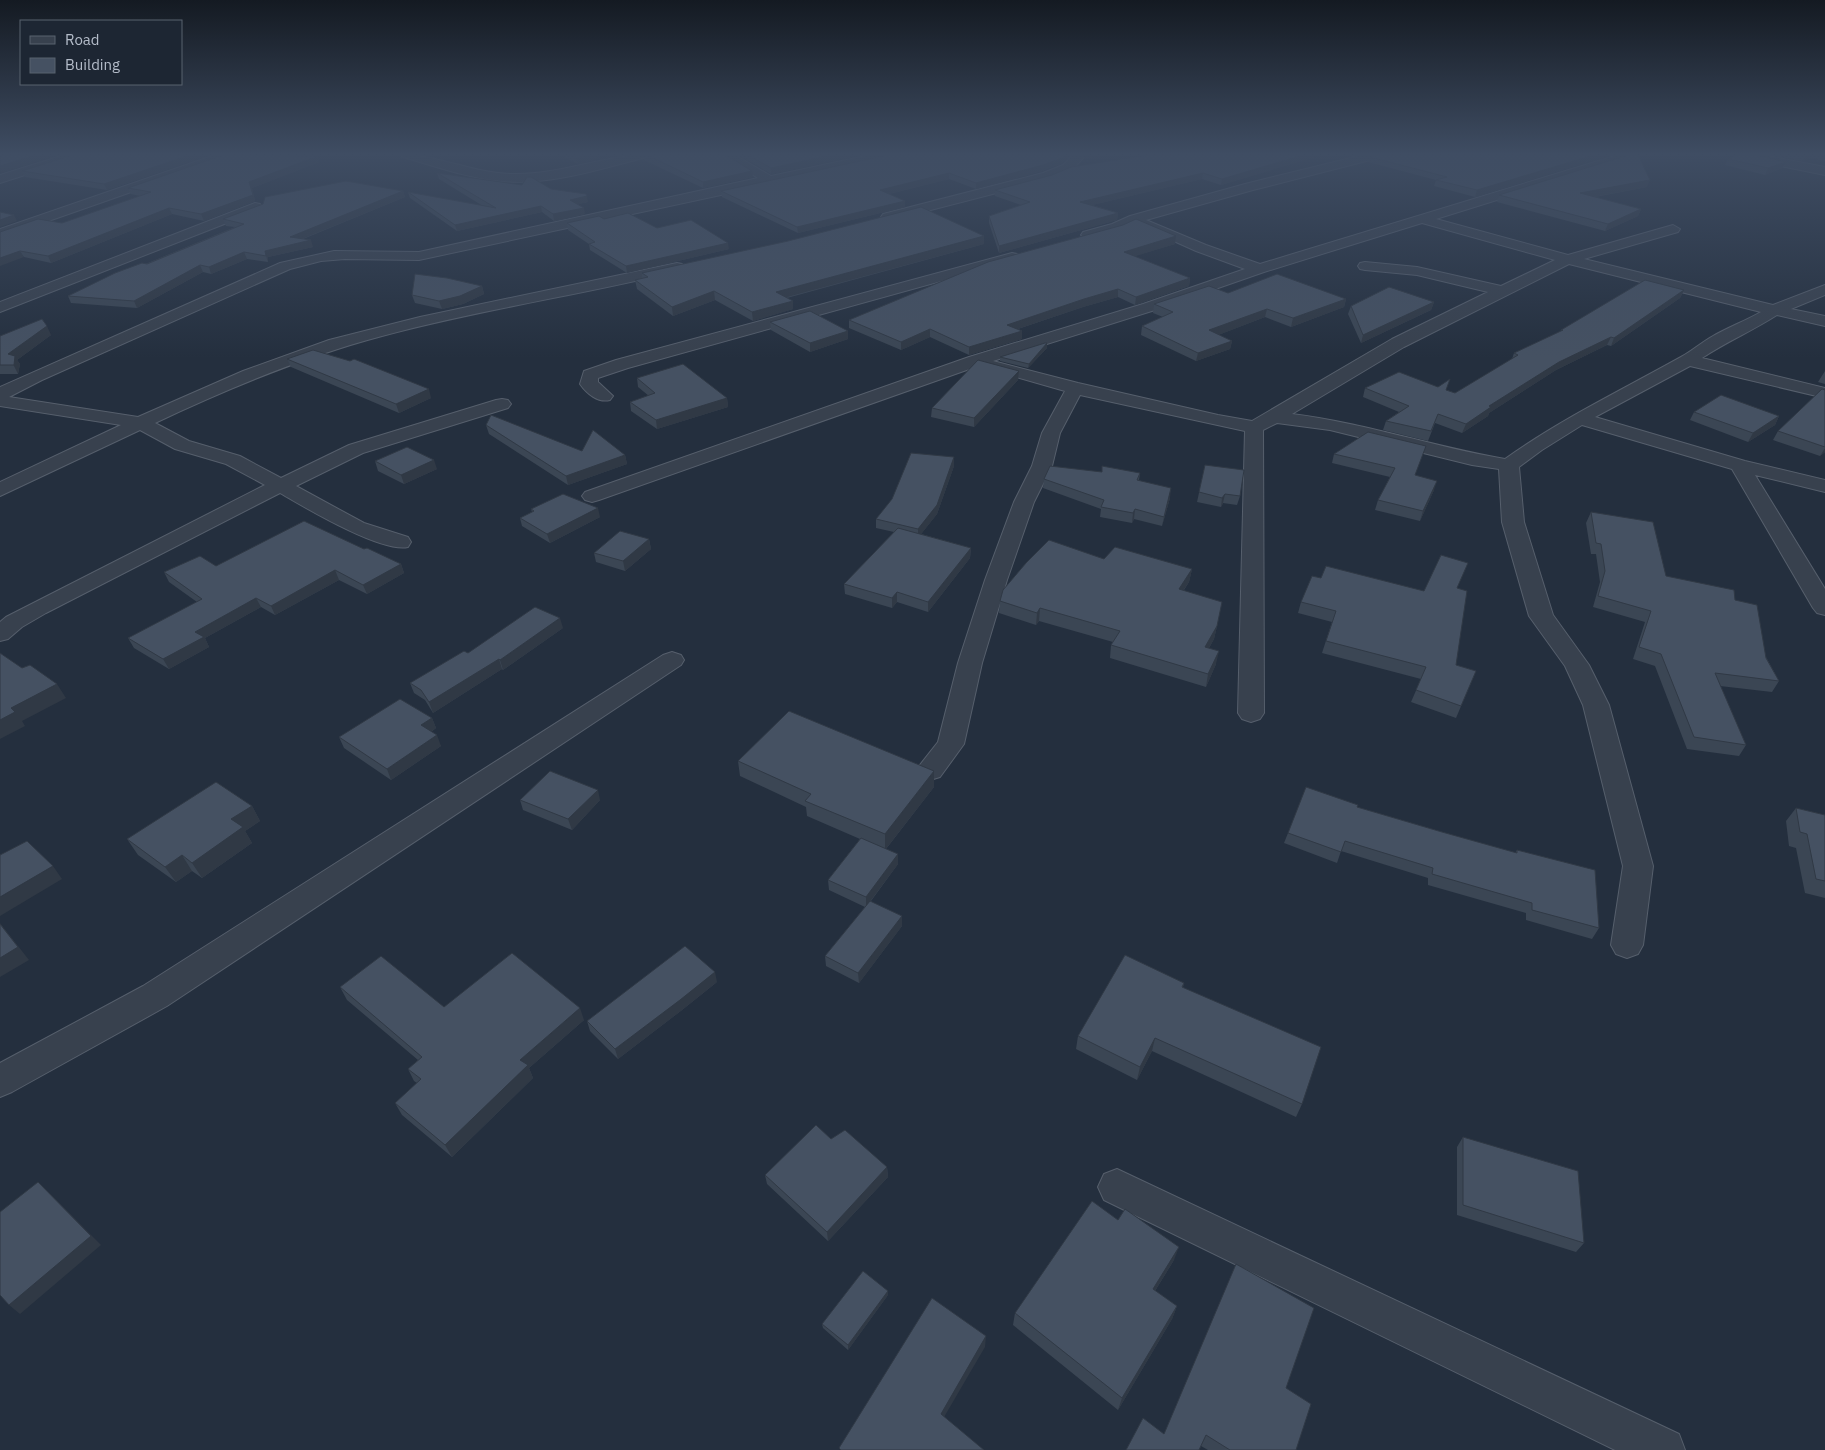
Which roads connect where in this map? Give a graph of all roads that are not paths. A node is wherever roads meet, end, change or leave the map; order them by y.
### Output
1 (33, 223) edge
2 (215, 223) edge
3 (569, 223) edge
4 (1126, 223) edge
5 (1143, 223) edge
6 (1407, 223) edge
7 (1438, 223) edge
8 (1673, 229) dead end
9 (0, 234) edge
10 (1071, 240) edge
11 (1025, 253) edge
12 (1568, 259) junction
13 (687, 265) edge
14 (1365, 266) dead end
15 (1259, 268) junction
16 (1825, 290) edge
17 (1501, 291) junction
18 (0, 307) edge
19 (1775, 310) junction
20 (1825, 321) edge
21 (1688, 360) junction
22 (975, 361) junction
23 (1075, 388) junction
24 (1825, 393) edge
25 (0, 394) edge
26 (604, 396) dead end
27 (0, 401) edge
28 (502, 404) dead end
29 (1274, 417) junction
30 (1582, 419) junction
31 (142, 423) junction
32 (1254, 427) junction
33 (1509, 465) junction
34 (1739, 465) junction
35 (281, 485) junction
36 (1825, 486) edge
37 (0, 490) edge
38 (592, 496) dead end
39 (400, 542) dead end
40 (1825, 608) edge
41 (0, 634) edge
42 (672, 660) dead end
43 (1251, 713) dead end
44 (930, 770) edge
45 (1628, 945) dead end
46 (0, 1081) edge
47 (1117, 1187) dead end
48 (1663, 1450) edge

1 - 9 street
2 - 18 street
3 - 25 street
4 - 10 street
5 - 15 street
6 - 15 street
7 - 12 street
8 - 12 street
11 - 26 street
12 - 17 street
12 - 19 street
13 - 31 street
14 - 17 street
15 - 22 street
16 - 19 street
17 - 29 street
19 - 20 street
19 - 21 street
21 - 24 street
21 - 30 street
22 - 23 street
22 - 38 street
23 - 32 street
23 - 44 street
27 - 31 street
28 - 35 street
29 - 32 street
29 - 33 street
30 - 33 street
30 - 34 street
31 - 35 street
31 - 37 street
32 - 43 street
33 - 45 street
34 - 36 street
34 - 40 street
35 - 39 street
35 - 41 street
42 - 46 street
47 - 48 street

